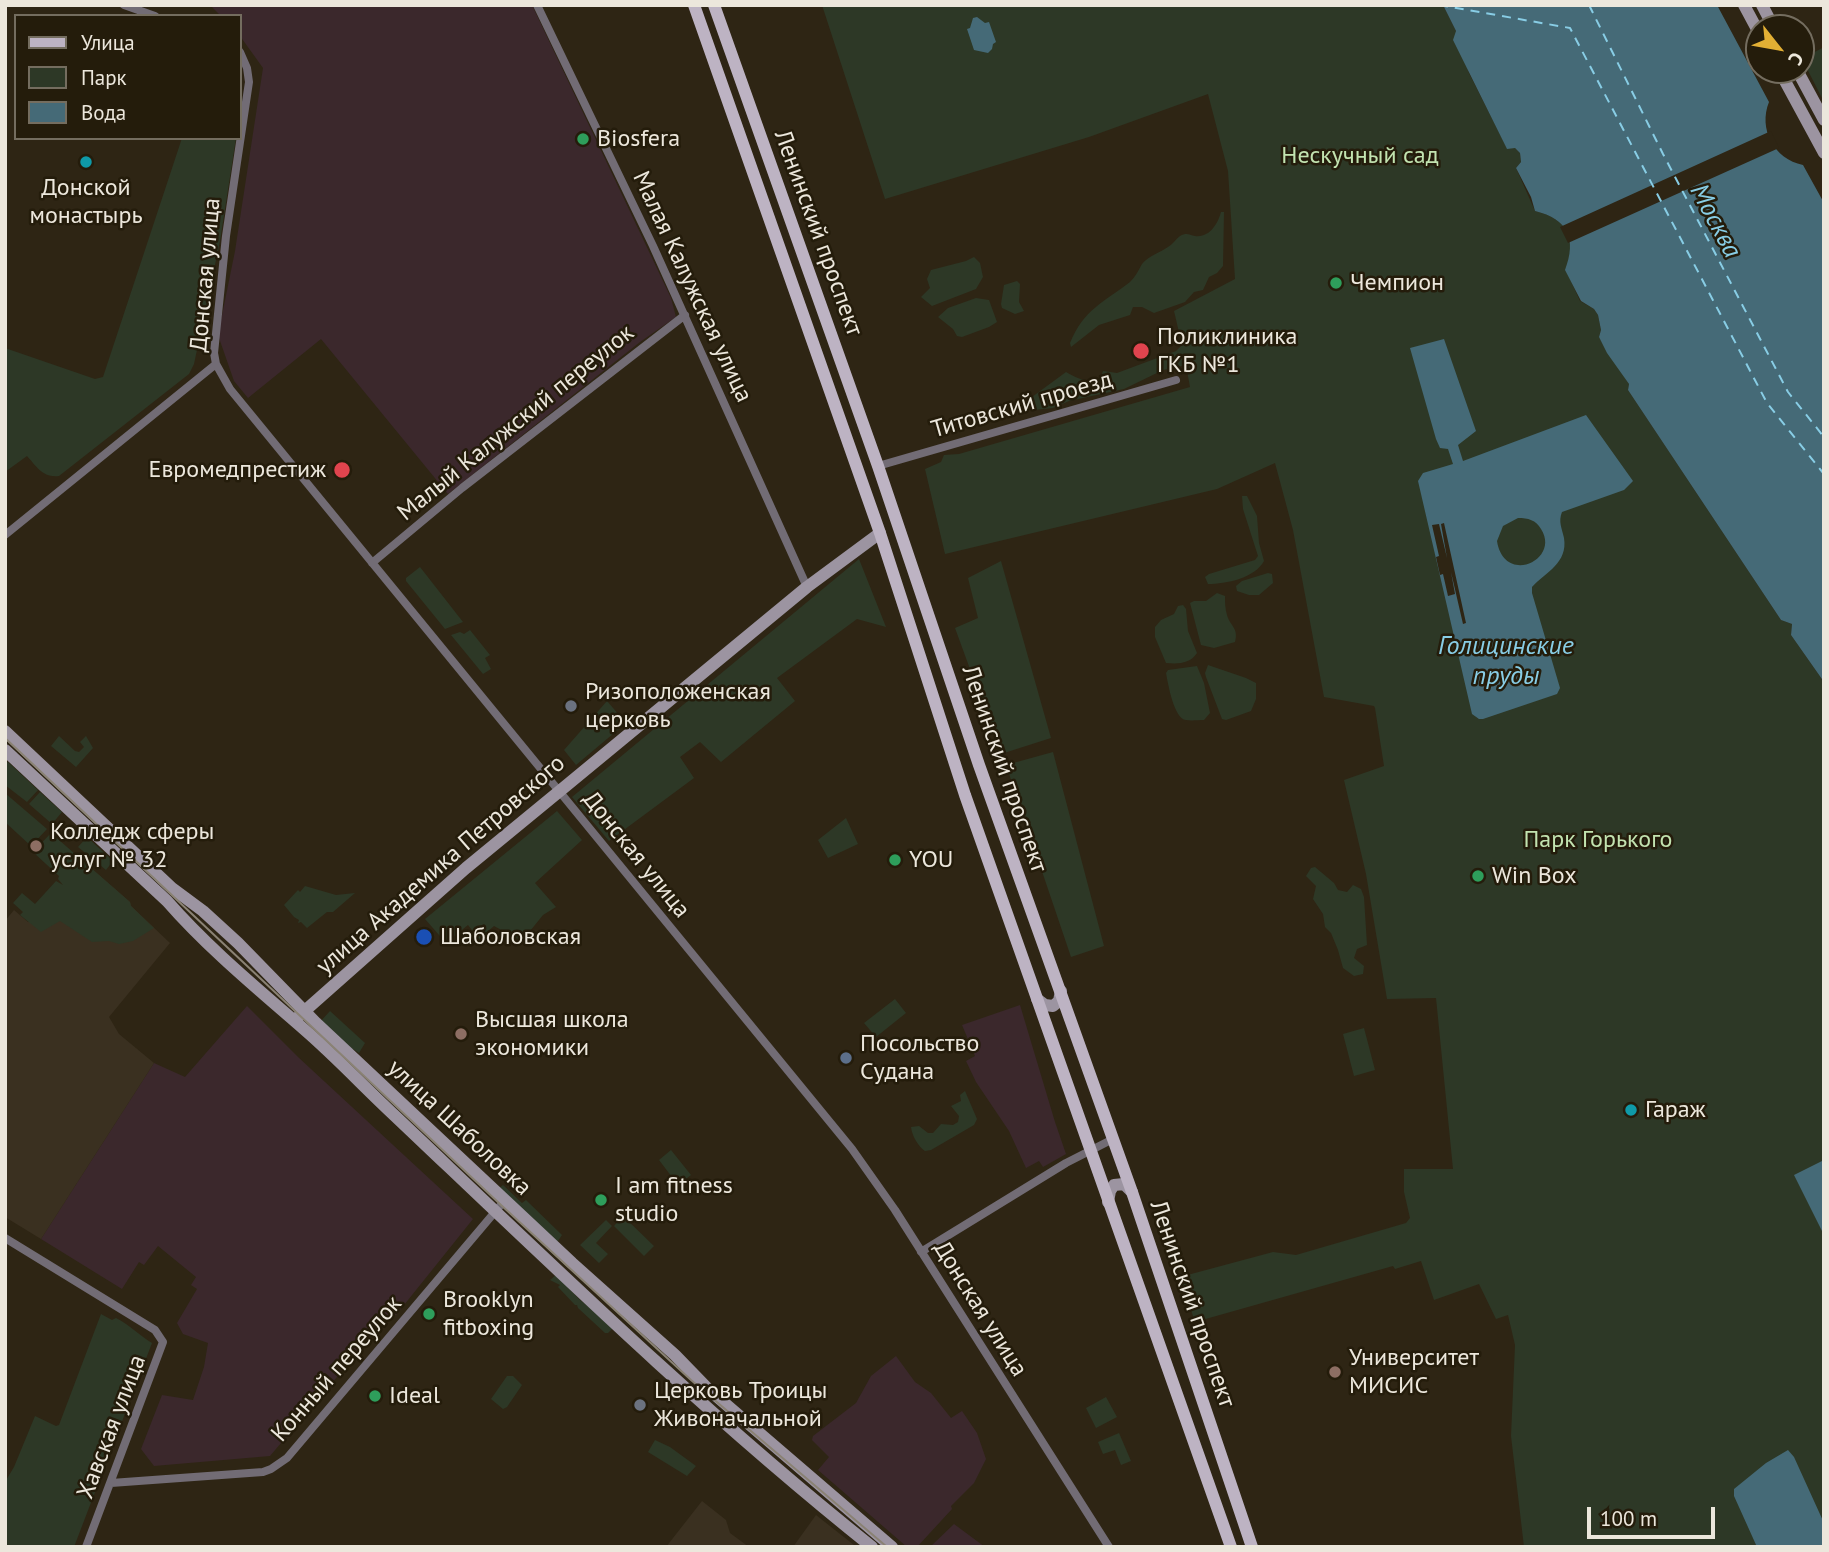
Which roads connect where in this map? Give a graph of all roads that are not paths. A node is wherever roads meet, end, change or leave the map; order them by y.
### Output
1 (124, 5) edge
2 (537, 5) edge
3 (694, 5) edge
4 (714, 5) edge
5 (149, 14) edge
6 (242, 57) edge
7 (1787, 84) edge
8 (1805, 84) edge
9 (1824, 120) edge
10 (242, 132) edge
11 (241, 140) edge
12 (1824, 153) edge
13 (685, 315) junction
14 (216, 364) junction
15 (1176, 380) dead end
16 (878, 466) junction
17 (6, 533) edge
18 (880, 533) junction
19 (372, 563) junction
20 (807, 587) junction
21 (5, 731) edge
22 (6, 752) edge
23 (559, 791) junction
24 (1061, 991) junction
25 (1037, 999) junction
26 (304, 1012) junction
27 (294, 1021) junction
28 (1113, 1139) junction
29 (1089, 1151) junction
30 (1132, 1192) junction
31 (481, 1199) junction
32 (505, 1200) junction
33 (1108, 1202) junction
34 (495, 1211) junction
35 (485, 1223) junction
36 (5, 1238) edge
37 (921, 1252) junction
38 (111, 1483) junction
39 (86, 1547) edge
40 (872, 1547) edge
41 (892, 1547) edge
42 (1108, 1547) edge
43 (1231, 1547) edge
44 (1252, 1547) edge

1 - 5 street
2 - 13 street, Малая Калужская улица
3 - 18 main road, Ленинский проспект
4 - 16 main road, Ленинский проспект
6 - 10 street, Донская улица
7 - 12 main road
8 - 9 main road
11 - 14 street, Донская улица
13 - 19 street, Малый Калужский переулок
13 - 20 street, Малая Калужская улица
14 - 17 street
14 - 19 street, Донская улица
15 - 16 street, Титовский проезд
16 - 24 main road, Ленинский проспект
18 - 20 main road, улица Академика Петровского
18 - 25 main road, Ленинский проспект
19 - 23 street, Донская улица
20 - 23 main road, улица Академика Петровского
21 - 26 main road, улица Шаболовка
22 - 27 main road, улица Шаболовка
23 - 26 main road, улица Академика Петровского
23 - 37 street, Донская улица
24 - 25 main road
24 - 28 main road, Ленинский проспект
25 - 29 main road, Ленинский проспект
26 - 27 main road, улица Академика Петровского
26 - 32 main road, улица Шаболовка
27 - 31 main road, улица Шаболовка
28 - 29 street
28 - 30 main road, Ленинский проспект
29 - 33 main road, Ленинский проспект
29 - 37 street
30 - 33 main road
30 - 44 main road, Ленинский проспект
31 - 34 main road, улица Шаболовка
31 - 35 street
32 - 34 street, Конный переулок
32 - 41 main road, улица Шаболовка
33 - 43 main road, Ленинский проспект
34 - 35 street, Конный переулок
34 - 40 main road, улица Шаболовка
35 - 38 street, Конный переулок
36 - 38 street, Хавская улица
37 - 42 street, Донская улица
38 - 39 street, Хавская улица

